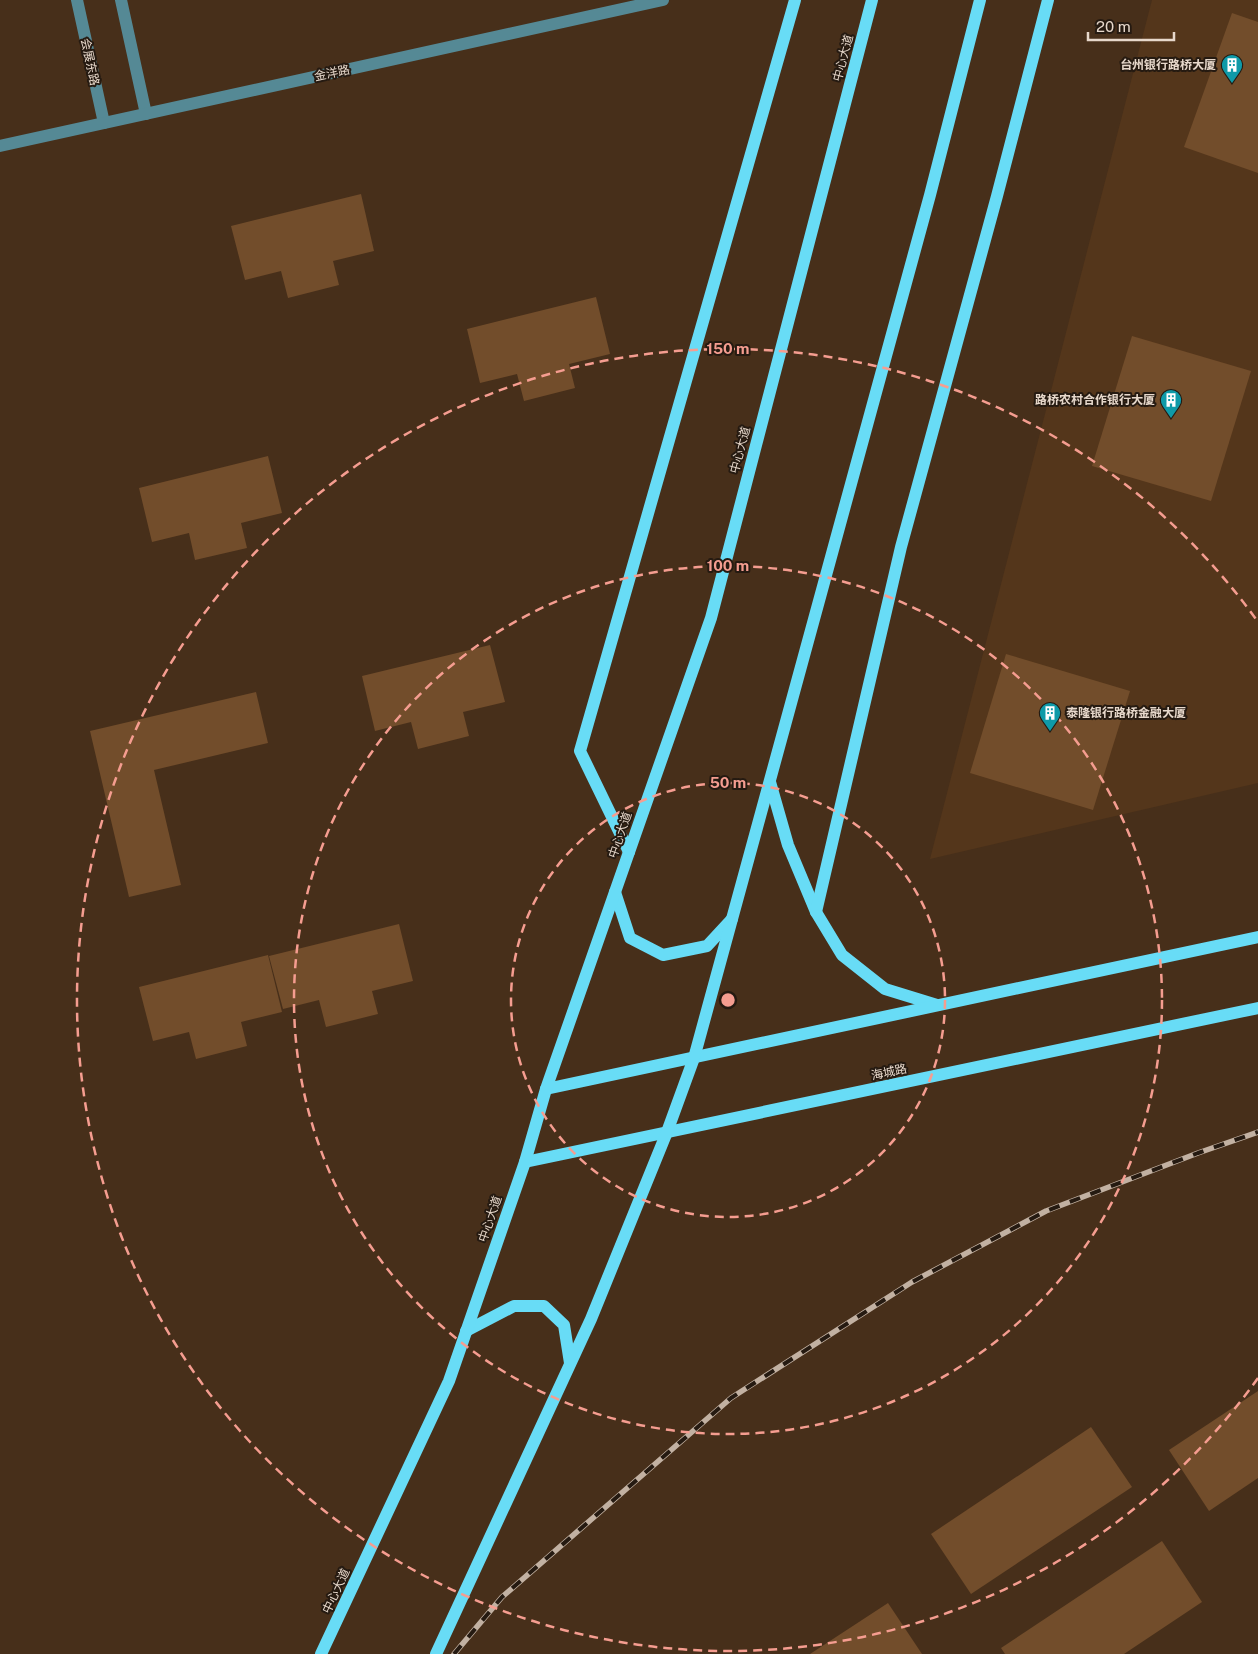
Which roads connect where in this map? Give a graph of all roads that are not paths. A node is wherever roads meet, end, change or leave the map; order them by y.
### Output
1 (77, 0) edge
2 (120, 0) edge
3 (663, 0) edge
4 (795, 0) edge
5 (872, 0) edge
6 (980, 0) edge
7 (1048, 0) edge
8 (146, 114) junction
9 (104, 123) junction
10 (0, 146) edge
11 (770, 781) junction
12 (629, 852) junction
13 (615, 892) junction
14 (816, 912) junction
15 (733, 919) junction
16 (1258, 937) edge
17 (939, 1006) junction
18 (1258, 1008) edge
19 (694, 1058) junction
20 (546, 1089) junction
21 (667, 1132) junction
22 (524, 1162) junction
23 (466, 1331) junction
24 (570, 1363) junction
25 (322, 1654) edge
26 (436, 1654) edge

1 - 9 street, 会展东路
2 - 8 street
3 - 8 street, 金洋路
4 - 12 main road
5 - 12 main road, 中心大道
6 - 11 main road
7 - 14 main road
8 - 9 street, 金洋路
9 - 10 street, 金洋路
11 - 14 main road
11 - 15 main road
12 - 13 main road, 中心大道
13 - 15 main road
13 - 20 main road, 中心大道
14 - 17 main road
15 - 19 main road
16 - 17 main road
17 - 19 main road
18 - 21 main road, 海城路
19 - 20 main road
19 - 21 main road
20 - 22 main road, 中心大道
21 - 22 main road, 海城路
21 - 24 main road
22 - 23 main road, 中心大道
23 - 24 main road
23 - 25 main road, 中心大道
24 - 26 main road

